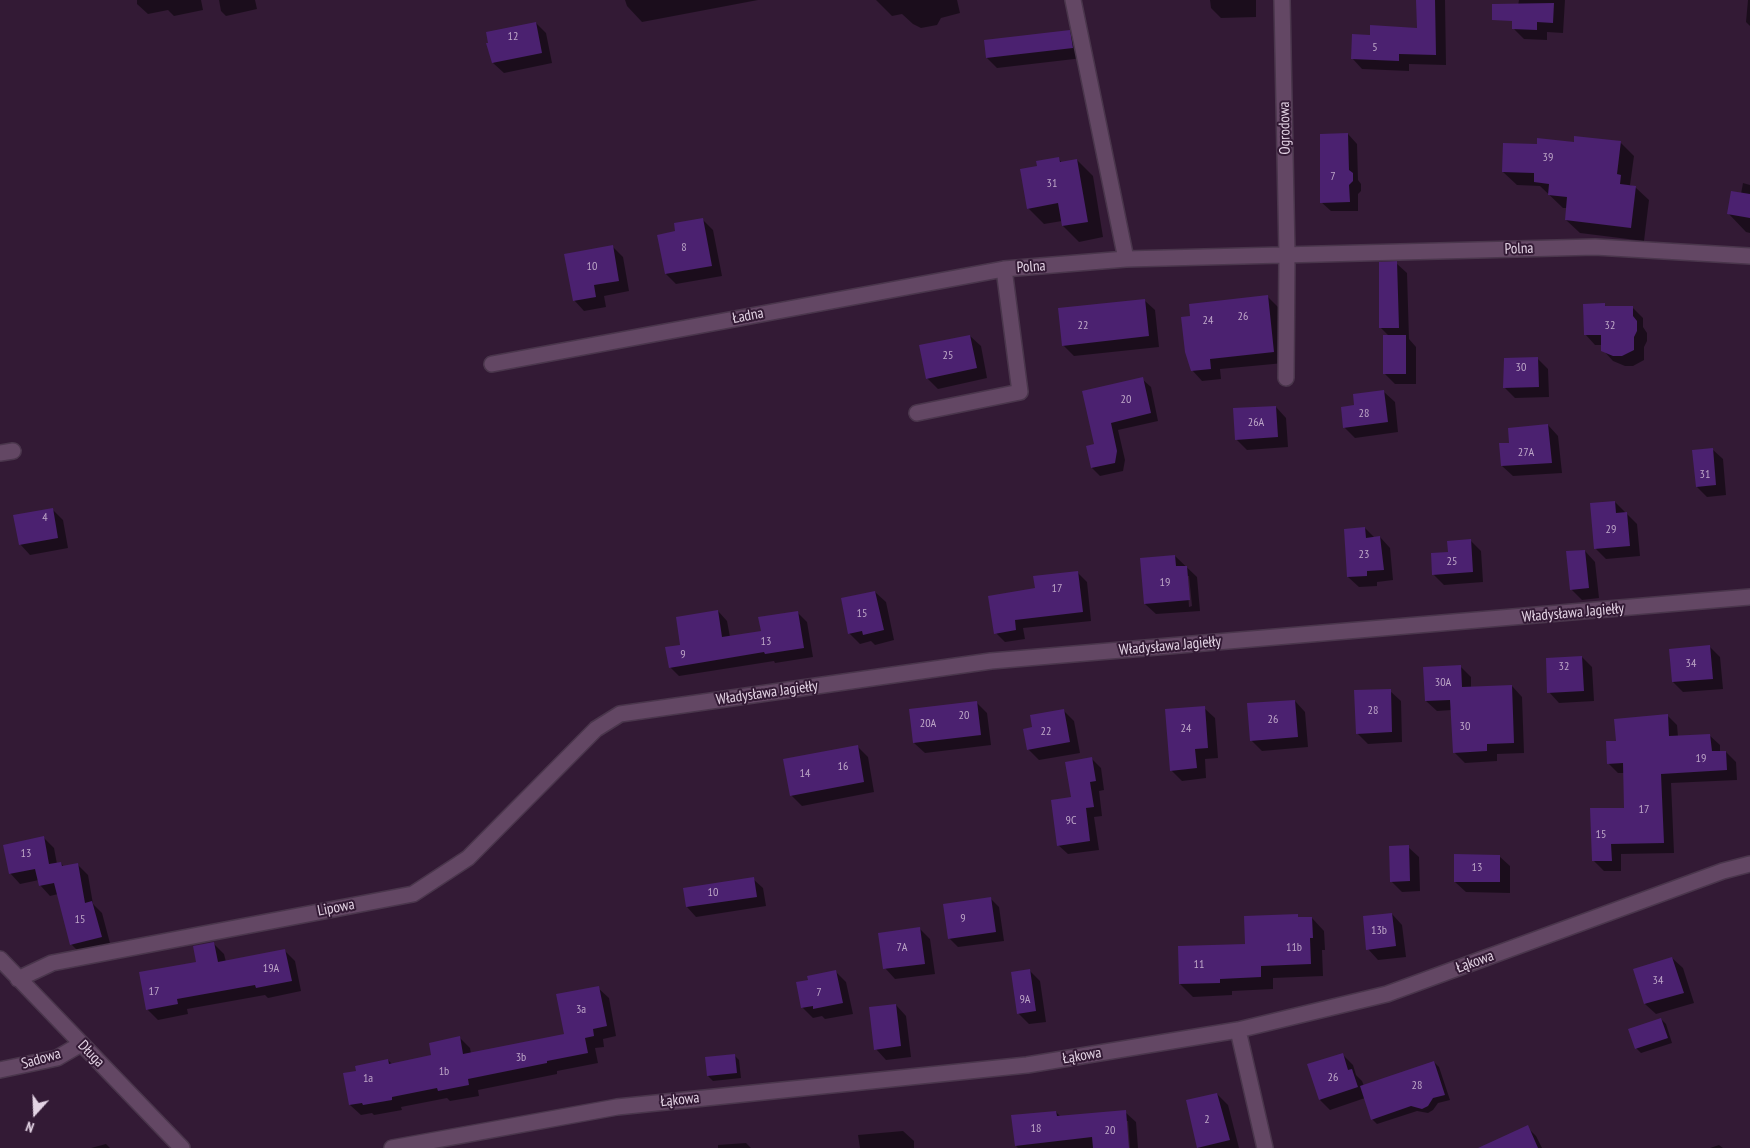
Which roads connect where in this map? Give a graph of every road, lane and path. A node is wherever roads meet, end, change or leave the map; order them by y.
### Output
1 (1073, 0) edge
2 (1282, 0) edge
3 (1287, 255) junction
4 (1750, 256) edge
5 (1126, 259) junction
6 (1004, 269) junction
7 (492, 364) dead end
8 (1286, 378) dead end
9 (917, 413) dead end
10 (1750, 598) edge
11 (596, 729) joint
12 (1750, 864) edge
13 (0, 959) edge
14 (18, 979) junction
15 (1238, 1030) junction
16 (80, 1044) junction
17 (0, 1070) edge
18 (182, 1148) edge
19 (392, 1148) edge
20 (1266, 1148) edge

1 - 5 street
2 - 3 street, Ogrodowa
3 - 4 street, Polna
3 - 5 street, Polna
3 - 8 street
5 - 6 street, Polna
6 - 7 street, Ładna
6 - 9 street, Polna
10 - 11 street, Władysława Jagiełły
11 - 14 street, Lipowa
12 - 15 street, Łąkowa
13 - 14 street, Długa
14 - 16 street, Długa
15 - 19 street, Łąkowa
15 - 20 street
16 - 17 street, Sadowa
16 - 18 street, Długa

